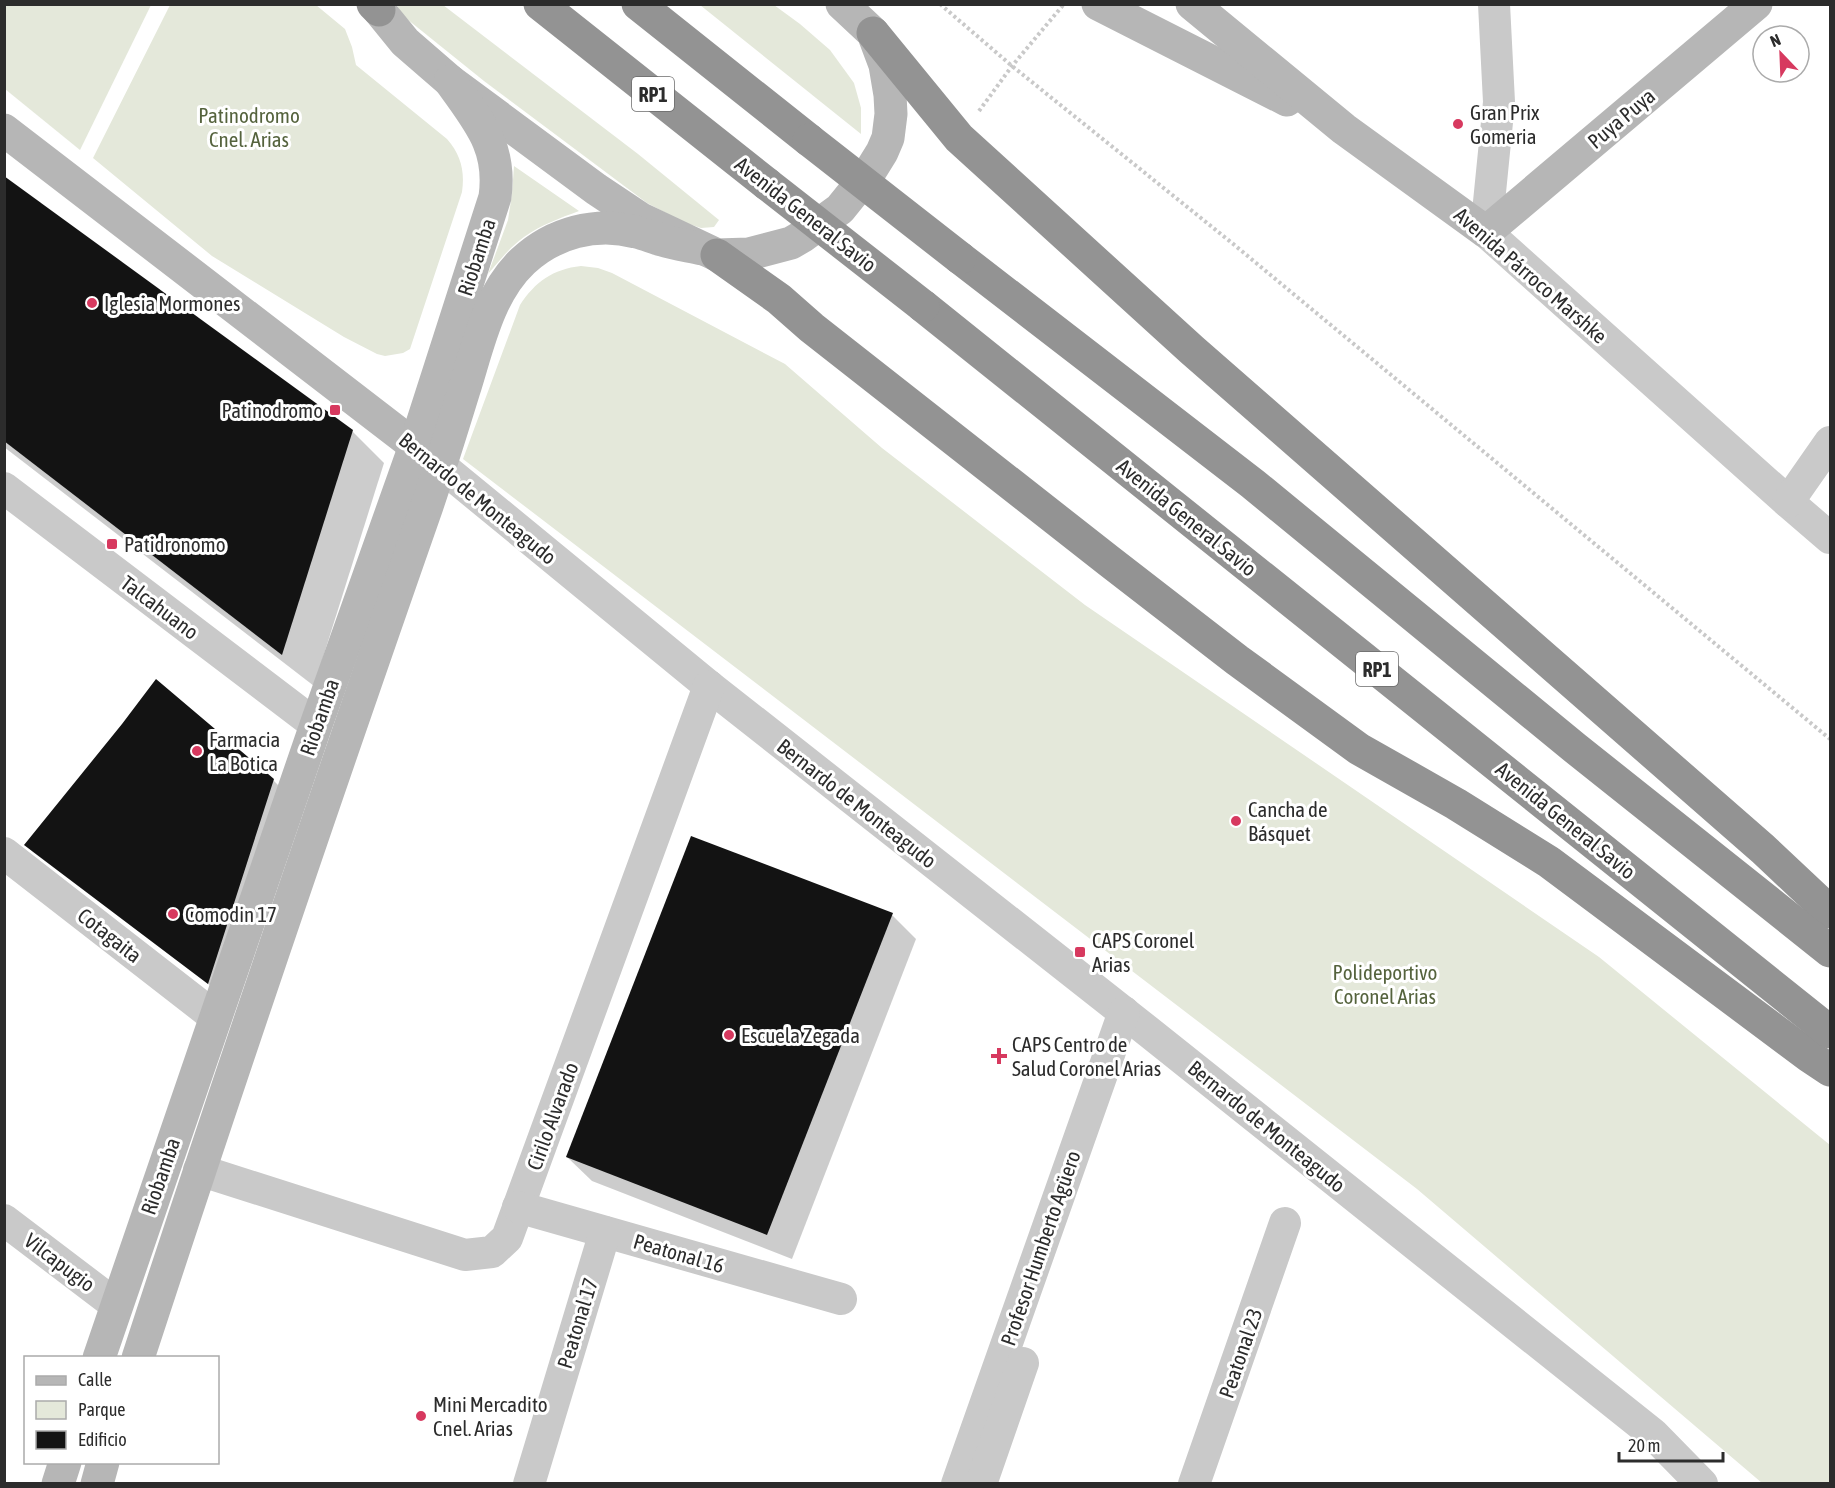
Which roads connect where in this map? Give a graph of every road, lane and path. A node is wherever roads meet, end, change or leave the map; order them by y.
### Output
1 (540, 4) edge
2 (638, 4) edge
3 (940, 4) edge
4 (1064, 4) edge
5 (1098, 4) edge
6 (1192, 4) edge
7 (1494, 4) edge
8 (1756, 4) edge
9 (376, 6) edge
10 (844, 6) edge
11 (873, 33) junction
12 (1012, 66) junction
13 (450, 81) junction
14 (1344, 129) junction
15 (4, 130) edge
16 (959, 138) junction
17 (1486, 232) junction
18 (710, 252) junction
19 (1830, 441) edge
20 (415, 446) junction
21 (441, 466) junction
22 (4, 488) edge
23 (1788, 502) junction
24 (1830, 538) edge
25 (709, 686) junction
26 (316, 725) junction
27 (1830, 739) edge
28 (4, 853) edge
29 (1830, 912) edge
30 (1830, 951) edge
31 (215, 1017) junction
32 (1132, 1019) junction
33 (1830, 1032) edge
34 (1830, 1070) edge
35 (199, 1170) junction
36 (518, 1207) junction
37 (4, 1220) edge
38 (1285, 1223) dead end
39 (605, 1232) junction
40 (841, 1299) dead end
41 (116, 1305) junction
42 (100, 1356) edge
43 (139, 1356) edge
44 (64, 1464) edge
45 (103, 1464) edge
46 (58, 1484) edge
47 (97, 1484) edge
48 (530, 1484) edge
49 (957, 1484) edge
50 (981, 1484) edge
51 (1194, 1484) edge
52 (1702, 1484) edge

1 - 33 highway, Avenida General Savio / RP1, bridge
2 - 30 highway, bridge
3 - 12 path
4 - 12 path
5 - 14 main road
6 - 14 main road, Avenida Párroco Marshke
7 - 17 street
8 - 17 main road, Puya Puya
9 - 13 main road
10 - 11 main road
11 - 16 highway
11 - 18 main road, Riobamba
12 - 16 path
12 - 27 path
13 - 18 main road
13 - 20 main road, Riobamba
14 - 17 main road, Avenida Párroco Marshke
15 - 20 main road, Bernardo de Monteagudo
16 - 29 highway
17 - 23 street, Avenida Párroco Marshke
18 - 21 main road, Riobamba
18 - 34 highway
19 - 23 street
20 - 21 main road, Bernardo de Monteagudo
20 - 26 main road, Riobamba
21 - 25 street, Bernardo de Monteagudo
21 - 35 main road, Riobamba
22 - 26 street, Talcahuano
23 - 24 street, Avenida Párroco Marshke
25 - 32 street, Bernardo de Monteagudo
25 - 36 street, Cirilo Alvarado
26 - 31 main road, Riobamba
28 - 31 street, Cotagaita
31 - 41 main road, Riobamba
32 - 49 street, Profesor Humberto Agüero
32 - 50 street, Profesor Humberto Agüero
32 - 52 street, Bernardo de Monteagudo
35 - 36 street, Cirilo Alvarado
35 - 43 main road, Riobamba
36 - 39 street, Peatonal 16
37 - 41 street, Vilcapugio
38 - 51 street, Peatonal 23
39 - 40 street, Peatonal 16
39 - 48 street, Peatonal 17
41 - 42 main road, Riobamba
44 - 46 main road
45 - 47 main road

